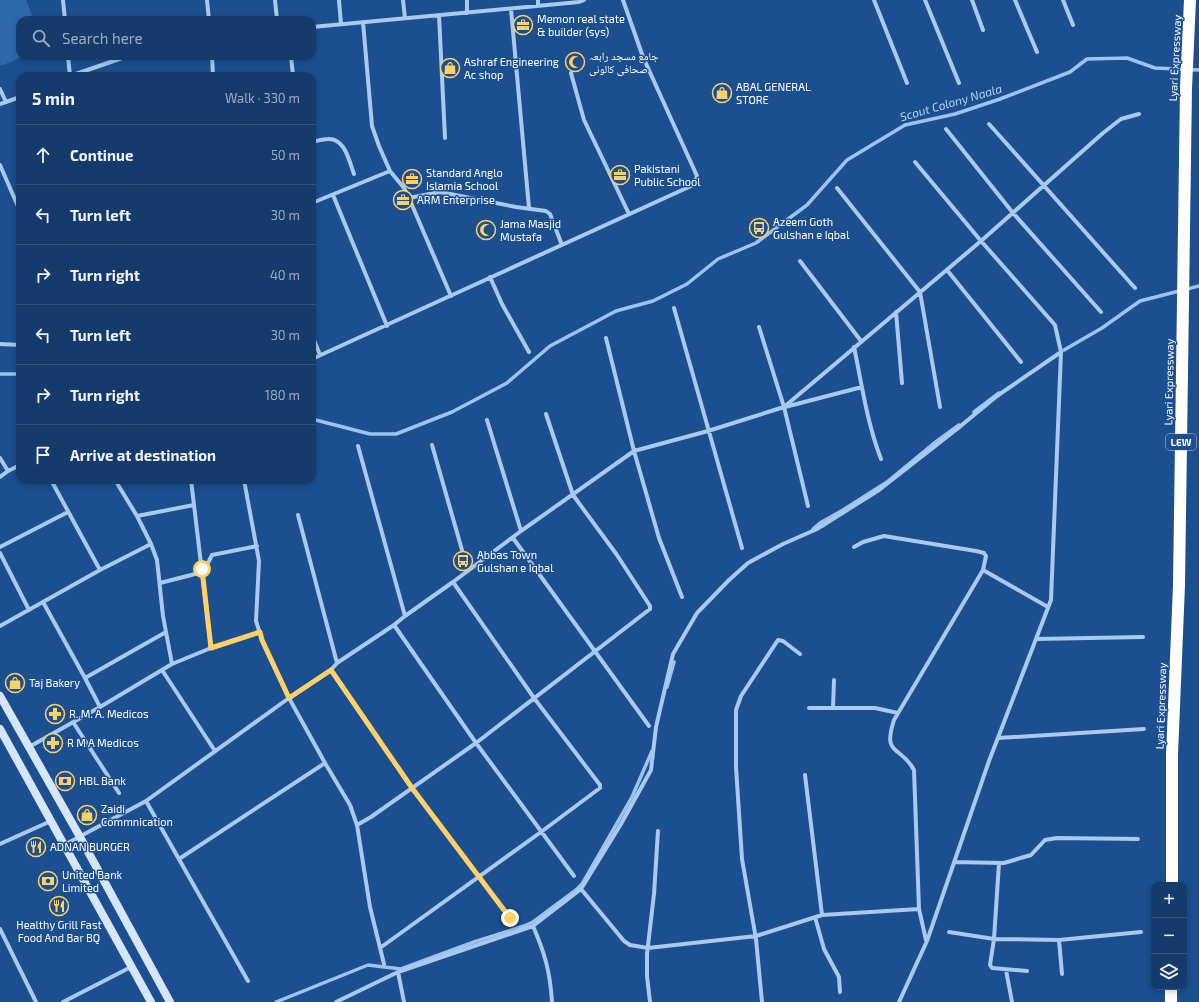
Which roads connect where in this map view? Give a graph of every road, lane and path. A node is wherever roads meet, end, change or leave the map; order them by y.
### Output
1 (63, 0) edge
2 (207, 0) edge
3 (275, 0) edge
4 (339, 0) edge
5 (403, 0) edge
6 (466, 0) edge
7 (538, 0) edge
8 (584, 0) edge
9 (624, 0) edge
10 (874, 0) edge
11 (925, 0) edge
12 (972, 0) edge
13 (1015, 0) edge
14 (1063, 0) edge
15 (1190, 0) edge
16 (538, 6) junction
17 (511, 9) junction
18 (468, 13) junction
19 (439, 15) junction
20 (65, 16) edge
21 (209, 16) edge
22 (277, 16) edge
23 (405, 18) junction
24 (363, 22) junction
25 (341, 24) junction
26 (1073, 25) dead end
27 (316, 27) edge
28 (983, 30) dead end
29 (1037, 52) dead end
30 (68, 60) edge
31 (116, 60) edge
32 (212, 60) edge
33 (291, 60) edge
34 (70, 72) edge
35 (82, 72) edge
36 (213, 72) edge
37 (293, 72) edge
38 (571, 73) dead end
39 (907, 83) dead end
40 (959, 83) dead end
41 (0, 89) edge
42 (16, 98) edge
43 (6, 102) junction
44 (0, 104) edge
45 (1139, 114) dead end
46 (989, 124) dead end
47 (946, 129) dead end
48 (445, 138) dead end
49 (316, 141) edge
50 (915, 162) dead end
51 (0, 165) edge
52 (390, 171) junction
53 (354, 174) dead end
54 (1043, 186) junction
55 (837, 188) dead end
56 (332, 195) junction
57 (409, 198) junction
58 (316, 201) edge
59 (16, 202) edge
60 (529, 208) junction
61 (1013, 213) junction
62 (629, 214) junction
63 (981, 241) junction
64 (562, 245) junction
65 (800, 261) dead end
66 (947, 270) junction
67 (490, 278) junction
68 (1135, 288) dead end
69 (920, 292) junction
70 (451, 296) junction
71 (674, 308) dead end
72 (896, 312) junction
73 (1101, 312) dead end
74 (387, 326) junction
75 (759, 327) dead end
76 (606, 338) dead end
77 (861, 341) junction
78 (0, 344) edge
79 (16, 345) edge
80 (316, 345) edge
81 (854, 347) junction
82 (529, 352) dead end
83 (1061, 352) junction
84 (320, 355) junction
85 (316, 357) edge
86 (1021, 362) dead end
87 (902, 383) dead end
88 (862, 387) junction
89 (784, 407) junction
90 (940, 407) dead end
91 (546, 414) dead end
92 (486, 420) dead end
93 (708, 431) junction
94 (432, 445) dead end
95 (358, 446) dead end
96 (634, 452) junction
97 (0, 458) edge
98 (881, 460) dead end
99 (16, 467) edge
100 (8, 471) junction
101 (0, 477) edge
102 (53, 484) edge
103 (117, 484) edge
104 (191, 484) edge
105 (245, 484) edge
106 (573, 494) junction
107 (194, 505) junction
108 (808, 506) dead end
109 (68, 512) junction
110 (298, 515) dead end
111 (137, 516) junction
112 (521, 531) junction
113 (513, 538) junction
114 (151, 544) junction
115 (256, 546) junction
116 (0, 547) edge
117 (854, 547) dead end
118 (742, 548) dead end
119 (0, 553) edge
120 (202, 569) junction
121 (100, 570) junction
122 (983, 570) junction
123 (468, 571) junction
124 (453, 582) junction
125 (160, 583) junction
126 (682, 597) dead end
127 (43, 602) junction
128 (1048, 607) junction
129 (29, 610) junction
130 (405, 616) junction
131 (394, 625) junction
132 (0, 626) edge
133 (166, 632) junction
134 (260, 632) junction
135 (1143, 637) dead end
136 (1036, 639) junction
137 (211, 648) junction
138 (595, 652) junction
139 (800, 654) dead end
140 (337, 663) junction
141 (172, 664) junction
142 (162, 670) junction
143 (331, 670) junction
144 (86, 678) junction
145 (834, 680) dead end
146 (0, 696) edge
147 (289, 698) junction
148 (534, 698) junction
149 (100, 707) junction
150 (809, 708) dead end
151 (832, 708) junction
152 (898, 713) junction
153 (73, 722) junction
154 (649, 726) dead end
155 (0, 729) edge
156 (1144, 729) dead end
157 (998, 738) junction
158 (476, 744) junction
159 (29, 747) junction
160 (216, 751) junction
161 (325, 763) junction
162 (805, 775) dead end
163 (412, 788) junction
164 (120, 792) dead end
165 (146, 802) junction
166 (51, 821) junction
167 (357, 825) junction
168 (658, 831) dead end
169 (541, 832) junction
170 (80, 837) junction
171 (1138, 839) dead end
172 (0, 844) edge
173 (64, 845) junction
174 (179, 859) junction
175 (954, 862) junction
176 (999, 863) junction
177 (574, 876) dead end
178 (479, 877) junction
179 (1172, 882) edge
180 (581, 889) junction
181 (919, 909) junction
182 (822, 915) junction
183 (815, 917) junction
184 (510, 918) dead end
185 (533, 926) junction
186 (0, 929) edge
187 (949, 932) dead end
188 (1141, 932) dead end
189 (756, 936) junction
190 (994, 939) junction
191 (1059, 940) junction
192 (926, 941) junction
193 (380, 948) junction
194 (648, 948) junction
195 (384, 964) dead end
196 (131, 967) junction
197 (1006, 970) junction
198 (1027, 971) dead end
199 (398, 972) junction
200 (1062, 974) dead end
201 (248, 981) dead end
202 (1172, 990) edge
203 (840, 992) dead end
204 (36, 1002) edge
205 (63, 1002) edge
206 (151, 1002) edge
207 (170, 1002) edge
208 (336, 1002) edge
209 (404, 1002) edge
210 (552, 1002) edge
211 (650, 1002) edge
212 (762, 1002) edge
213 (899, 1002) edge
214 (1012, 1002) edge
215 (1171, 1002) edge

1 - 20 street
2 - 21 street
3 - 22 street
4 - 25 street
5 - 23 street
6 - 18 street
7 - 16 street
8 - 16 street
9 - 62 street
10 - 39 street
11 - 40 street
12 - 28 street
13 - 29 street
14 - 26 street
15 - 179 highway, Lyari Expressway / LEW
16 - 17 street
17 - 18 street
17 - 60 street
18 - 19 street
19 - 23 street
19 - 48 street
23 - 24 street
24 - 25 street
24 - 52 street
25 - 27 street
30 - 34 street
31 - 35 street
32 - 36 street
33 - 37 street
38 - 62 street
41 - 43 street
42 - 43 street
43 - 44 street
45 - 54 street
46 - 54 street
47 - 61 street
49 - 53 street
50 - 63 street
51 - 59 street
52 - 56 street
52 - 57 street
54 - 61 street
54 - 68 street
55 - 69 street
56 - 58 street
56 - 74 street
57 - 60 street
57 - 70 street
60 - 64 street
61 - 63 street
61 - 73 street
62 - 64 street
63 - 66 street
63 - 83 street
64 - 67 street
65 - 77 street
66 - 69 street
66 - 86 street
67 - 70 street
67 - 82 street
69 - 72 street
69 - 90 street
70 - 74 street
71 - 93 street
72 - 77 street
72 - 87 street
74 - 84 street
75 - 89 street
76 - 96 street
77 - 81 street
78 - 79 street
80 - 84 street
81 - 88 street
81 - 89 street
83 - 128 street
83 - 180 street
84 - 85 street
88 - 89 street
88 - 98 street
89 - 93 street
89 - 108 street
91 - 106 street
92 - 112 street
93 - 96 street
93 - 118 street
94 - 123 street
95 - 130 street
96 - 106 street
96 - 126 street
97 - 100 street
99 - 100 street
100 - 101 street
102 - 109 street
103 - 111 street
104 - 107 street
105 - 115 street
106 - 112 street
106 - 138 street
107 - 111 street
107 - 120 street
109 - 116 street
109 - 121 street
110 - 140 street
111 - 114 street
112 - 113 street
113 - 123 street
113 - 138 street
114 - 121 street
114 - 125 street
115 - 120 street
115 - 134 street
117 - 122 street
119 - 129 street
120 - 125 street
120 - 137 street
121 - 127 street
122 - 128 street
122 - 152 street
123 - 124 street
124 - 130 street
124 - 148 street
125 - 133 street
127 - 129 street
127 - 144 street
128 - 136 street
129 - 132 street
130 - 131 street
131 - 140 street
131 - 158 street
133 - 141 street
133 - 144 street
134 - 137 street
134 - 147 street
135 - 136 street
136 - 157 street
137 - 141 street
138 - 148 street
138 - 154 street
139 - 189 street
140 - 143 street
141 - 142 street
142 - 149 street
142 - 160 street
143 - 147 street
143 - 163 street
144 - 149 street
145 - 151 street
146 - 159 main road
147 - 160 street
147 - 161 street
148 - 158 street
148 - 169 street
149 - 153 street
150 - 151 street
151 - 152 street
152 - 181 street
153 - 159 street
153 - 164 street
155 - 166 main road
156 - 157 street
157 - 175 street
158 - 163 street
158 - 169 street
159 - 170 main road
160 - 165 street
161 - 167 street
161 - 174 street
162 - 182 street
163 - 167 street
163 - 178 street
165 - 170 street
165 - 174 street
166 - 172 street
166 - 173 main road
167 - 193 street
168 - 194 street
169 - 177 street
169 - 178 street
170 - 173 street
170 - 207 main road
171 - 176 street
173 - 196 main road
174 - 201 street
175 - 176 street
175 - 192 street
176 - 190 street
178 - 184 street
178 - 193 street
180 - 185 street
180 - 194 street
181 - 182 street
181 - 192 street
182 - 183 street
183 - 189 street
183 - 203 street
185 - 199 street
185 - 210 street
186 - 204 street
187 - 190 street
188 - 191 street
189 - 194 street
189 - 212 street
190 - 191 street
190 - 197 street
191 - 200 street
192 - 213 street
193 - 195 street
194 - 211 street
196 - 205 street
196 - 206 main road
197 - 198 street
197 - 214 street
199 - 208 street
199 - 209 street
202 - 215 highway

